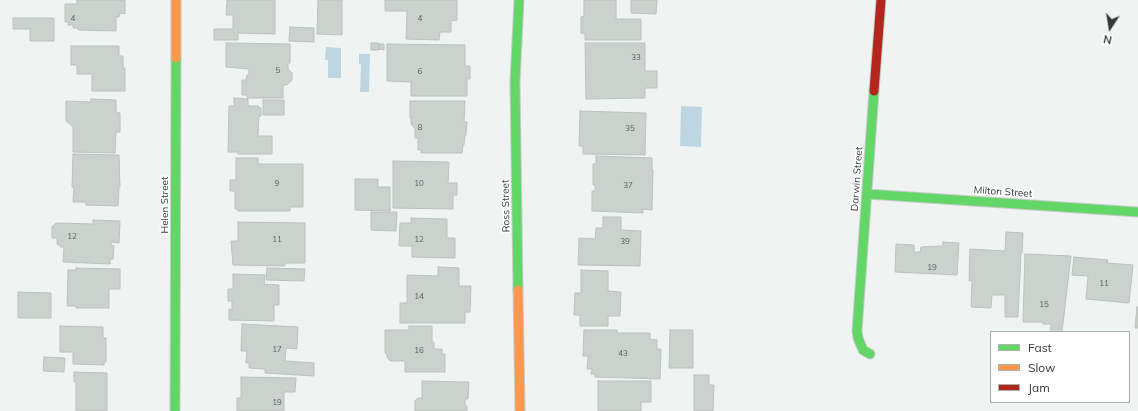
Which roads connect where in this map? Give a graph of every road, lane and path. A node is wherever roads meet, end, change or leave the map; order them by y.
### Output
1 (176, 0) edge
2 (519, 0) edge
3 (881, 0) edge
4 (867, 194) junction
5 (1138, 212) edge
6 (870, 354) dead end
7 (175, 411) edge
8 (520, 411) edge

1 - 7 street, Helen Street
2 - 8 street, Ross Street
3 - 4 street, Darwin Street
4 - 5 street, Milton Street
4 - 6 street, Darwin Street

